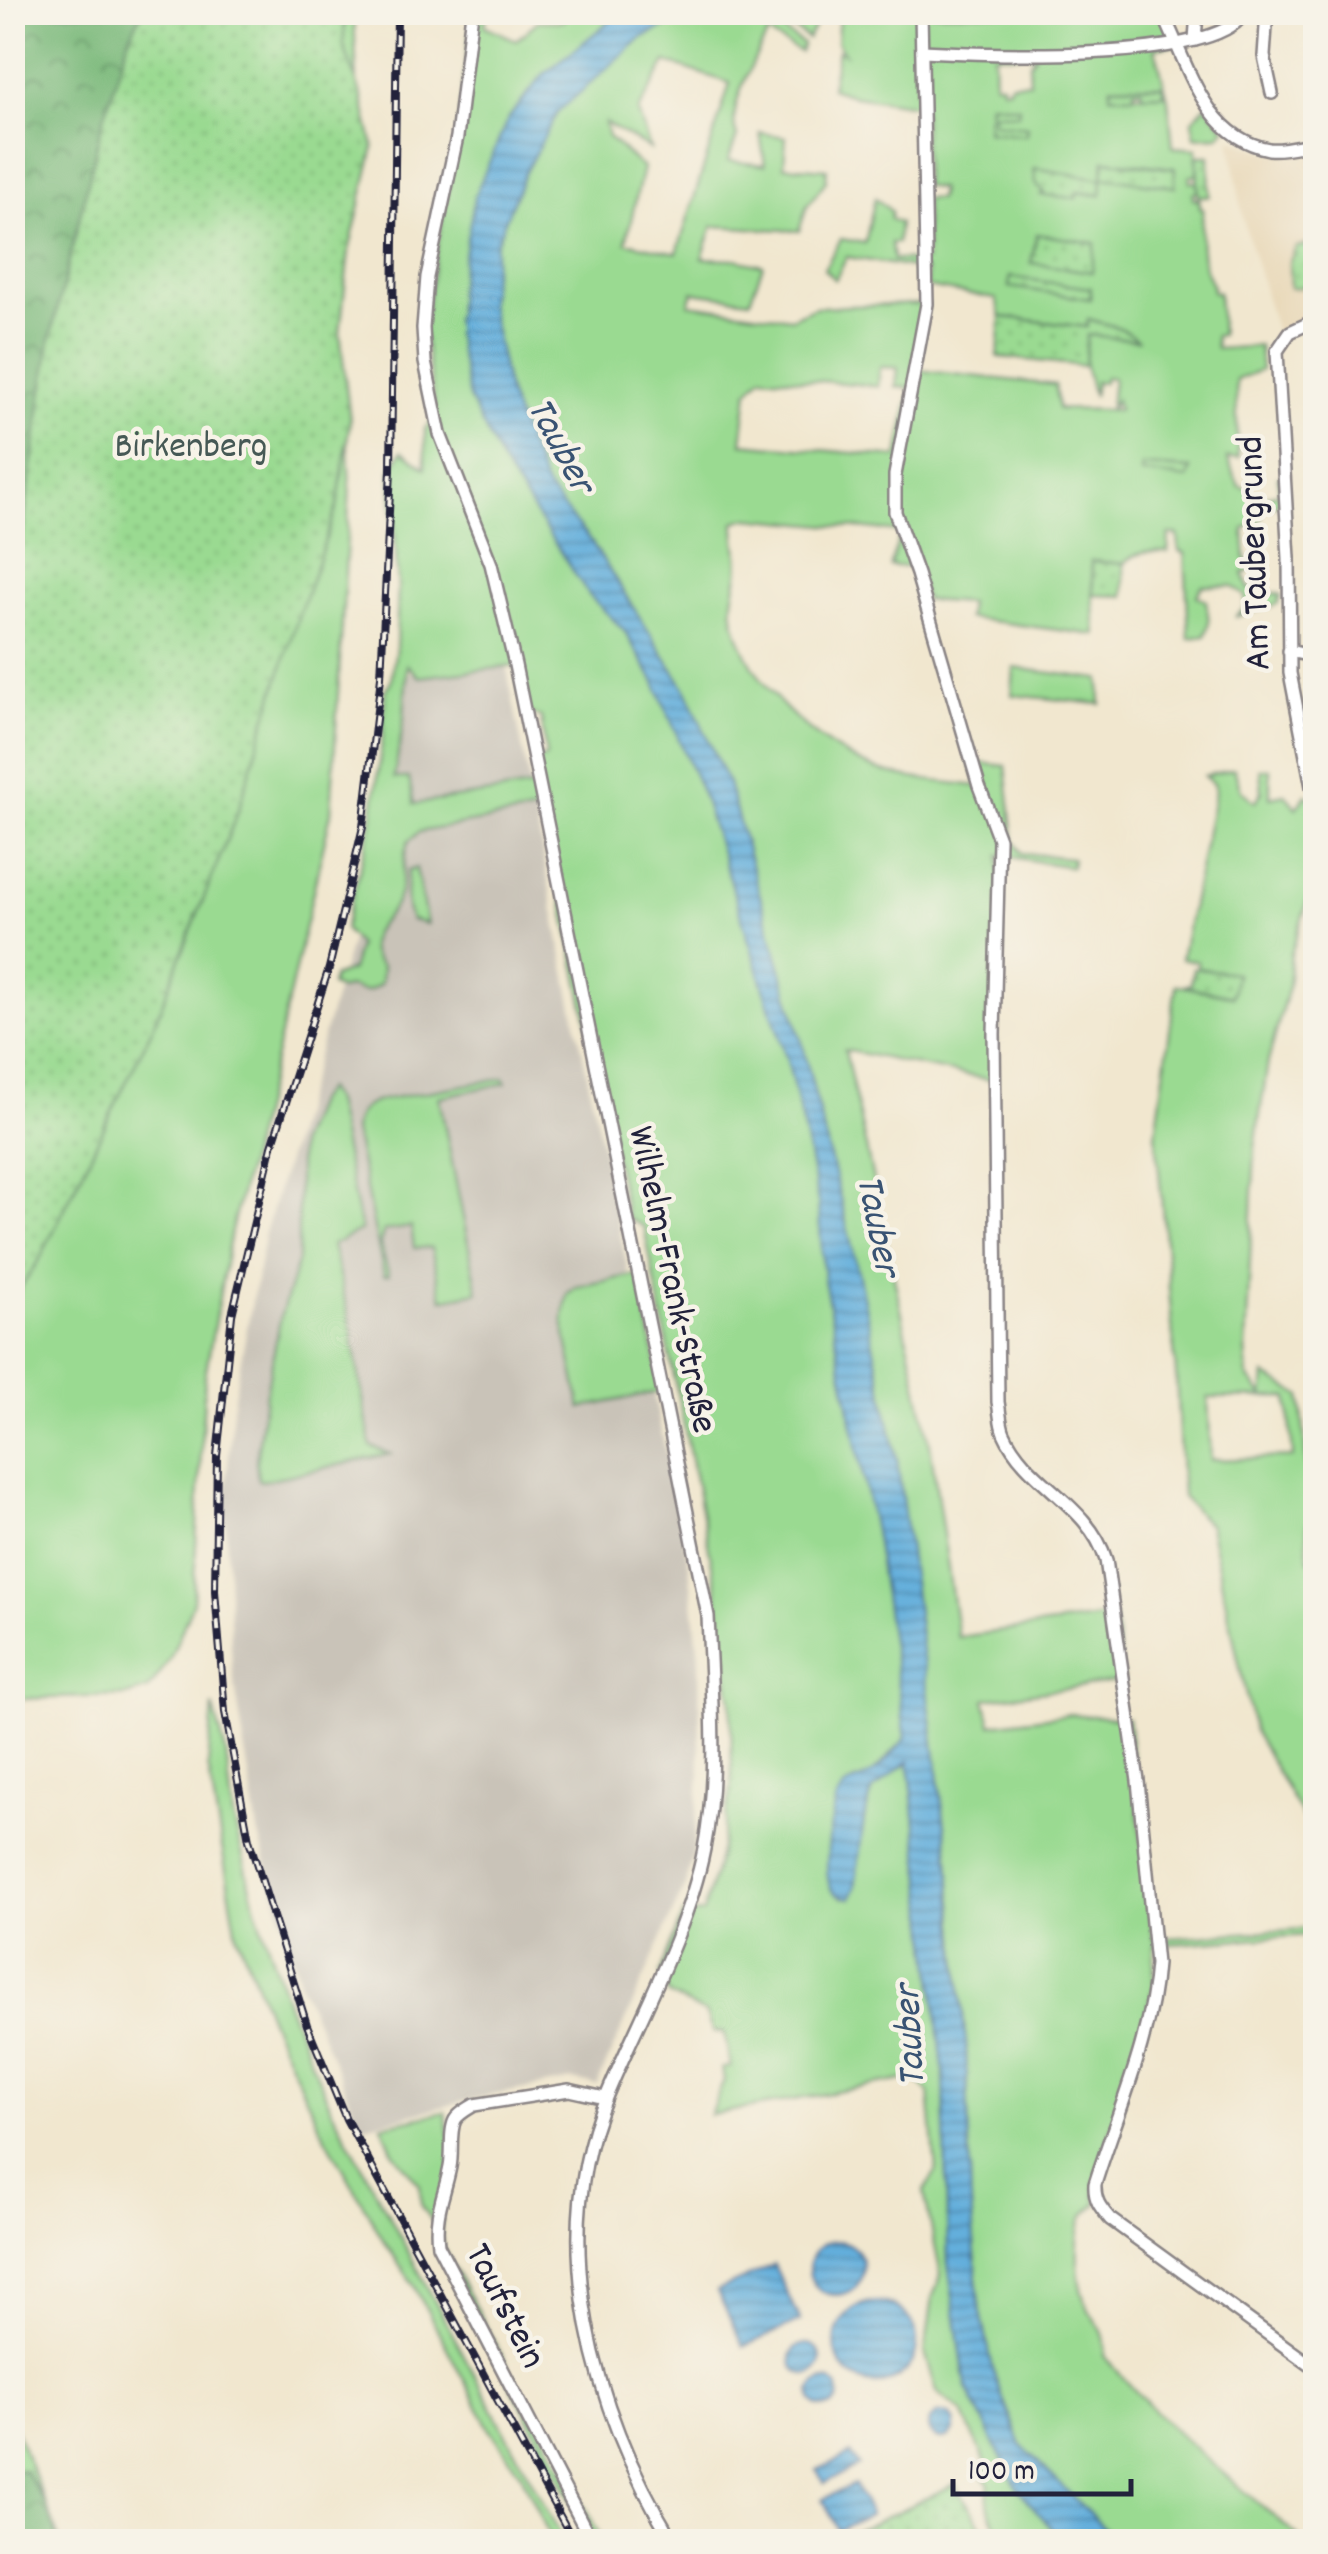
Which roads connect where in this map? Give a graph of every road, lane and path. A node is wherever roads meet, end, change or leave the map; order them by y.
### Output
1 (472, 12) edge
2 (922, 12) edge
3 (1162, 12) edge
4 (1197, 12) edge
5 (1244, 12) edge
6 (1268, 12) edge
7 (1196, 40) junction
8 (1178, 44) junction
9 (922, 51) junction
10 (1272, 93) dead end
11 (1316, 144) edge
12 (1316, 320) edge
13 (1290, 650) junction
14 (1316, 657) edge
15 (1314, 802) edge
16 (605, 2098) junction
17 (1316, 2369) edge
18 (592, 2542) edge
19 (674, 2542) edge

1 - 16 street, Wilhelm-Frank-Straße
2 - 9 street
3 - 8 street
4 - 7 street
5 - 7 street
6 - 10 street
7 - 8 street
8 - 9 street
8 - 11 street
9 - 17 street
12 - 13 street, Am Taubergrund
13 - 14 street
13 - 15 street, Am Taubergrund
16 - 18 street, Taufstein
16 - 19 street, Wilhelm-Frank-Straße

